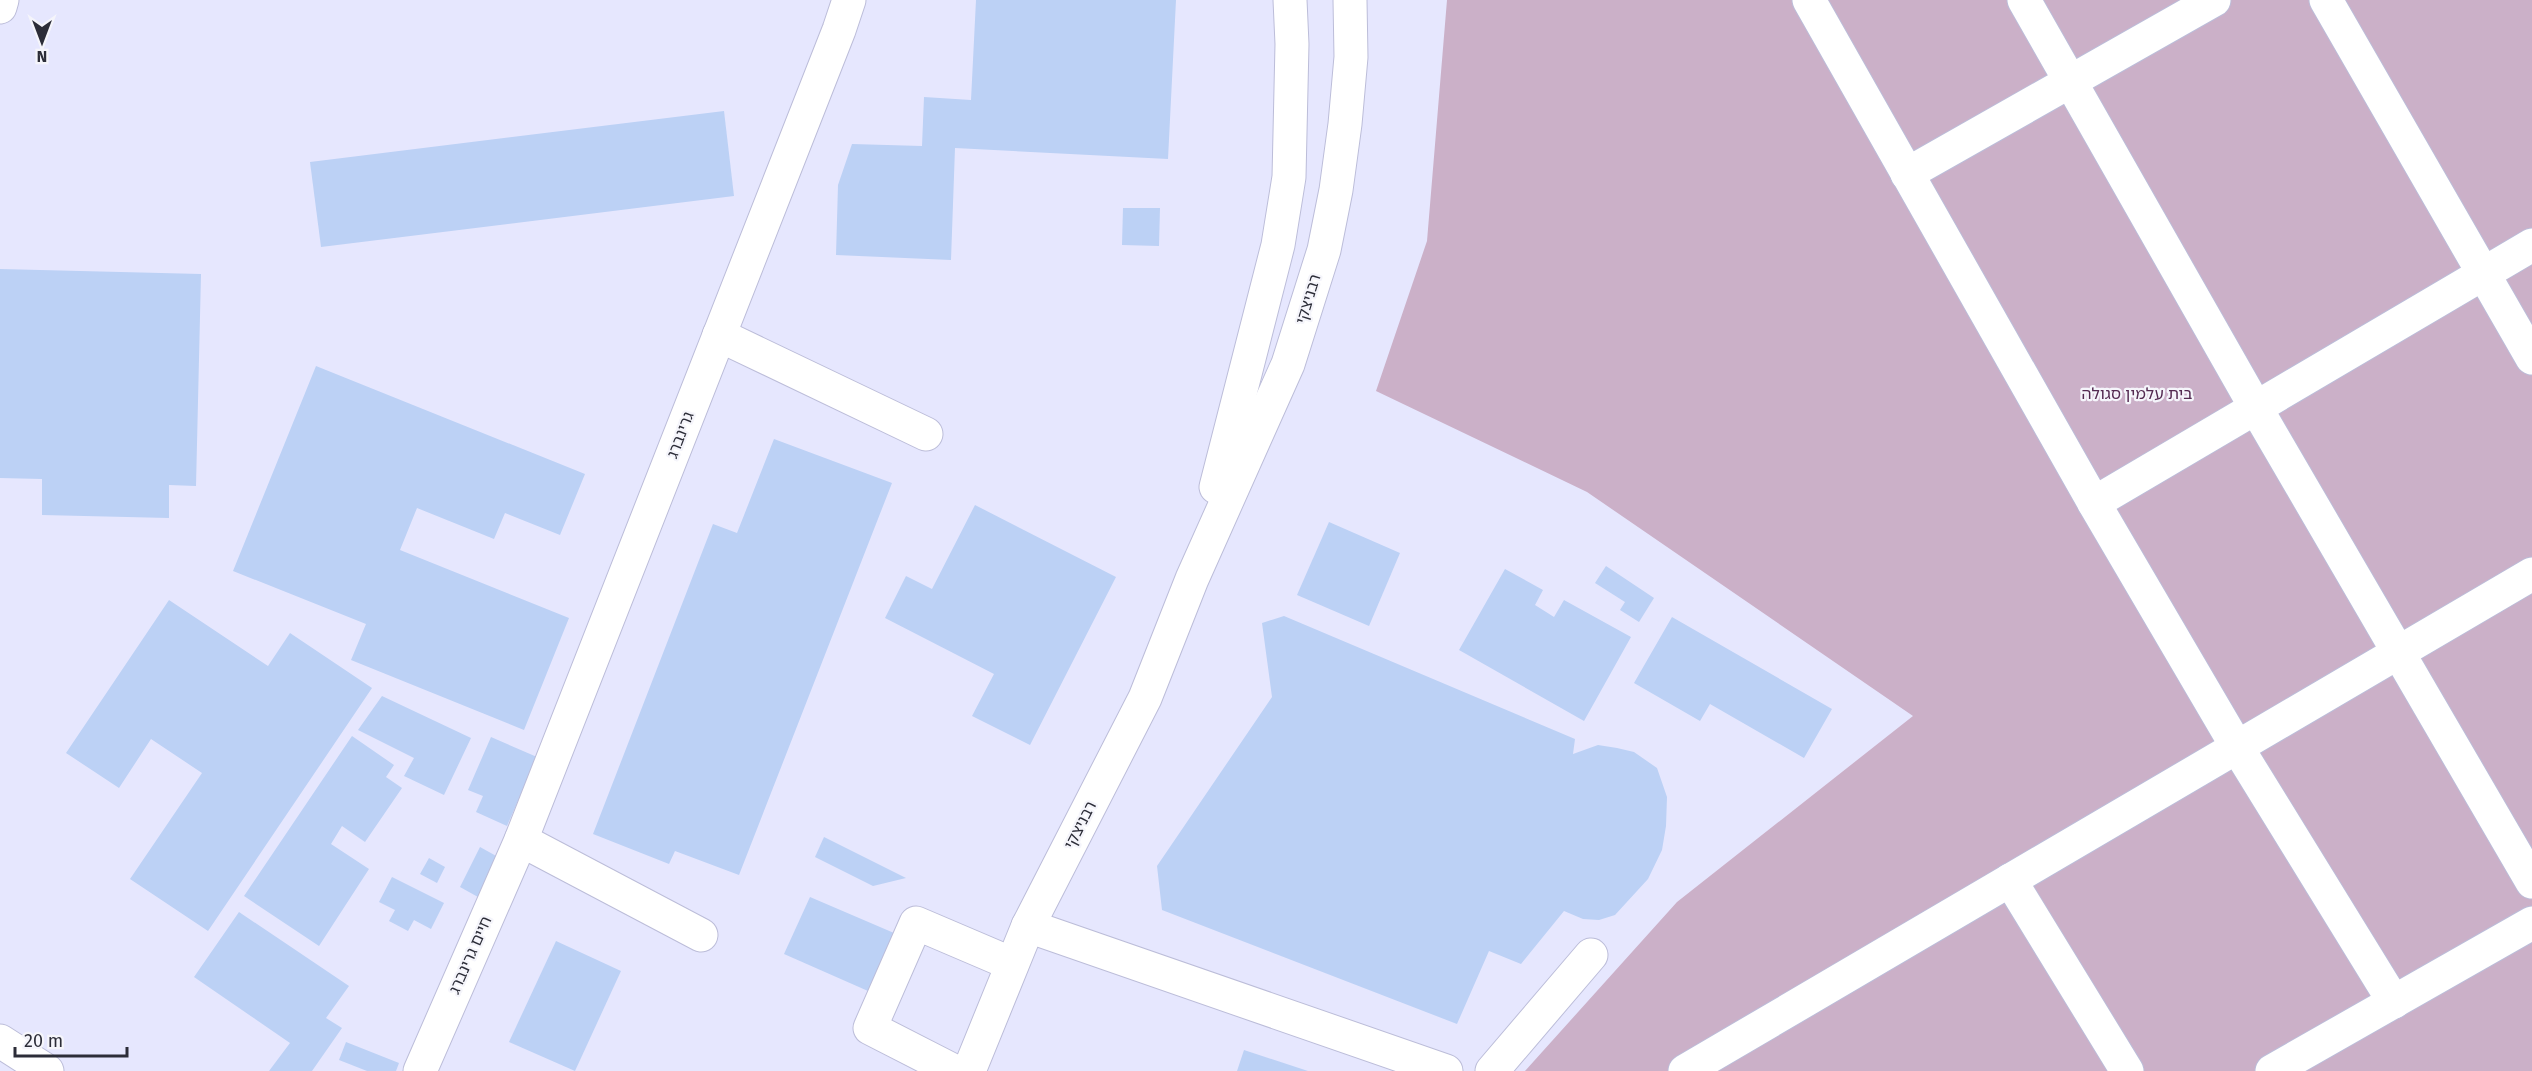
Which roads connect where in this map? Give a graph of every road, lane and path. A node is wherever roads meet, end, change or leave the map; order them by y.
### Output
1 (2, 0) edge
2 (1290, 0) edge
3 (1350, 0) edge
4 (1809, 0) edge
5 (2024, 0) edge
6 (2214, 0) edge
7 (2326, 0) edge
8 (0, 7) edge
9 (842, 10) edge
10 (2070, 82) junction
11 (1907, 174) junction
12 (2532, 244) edge
13 (2483, 273) junction
14 (719, 335) junction
15 (2532, 358) edge
16 (2256, 408) junction
17 (926, 434) dead end
18 (2094, 503) junction
19 (2532, 574) edge
20 (1192, 579) junction
21 (2399, 651) junction
22 (2237, 747) junction
23 (521, 840) junction
24 (2010, 880) junction
25 (2532, 882) edge
26 (2532, 923) edge
27 (1028, 926) junction
28 (701, 935) dead end
29 (1592, 955) dead end
30 (1012, 964) junction
31 (2394, 1002) junction
32 (0, 1041) edge
33 (47, 1071) edge
34 (420, 1071) edge
35 (954, 1071) edge
36 (969, 1071) edge
37 (1446, 1071) edge
38 (1492, 1071) edge
39 (1685, 1071) edge
40 (2127, 1071) edge
41 (2272, 1071) edge

1 - 8 street
2 - 20 street, רבניצקי
3 - 20 street, רבניצקי
4 - 11 street
5 - 10 street
6 - 10 street
7 - 13 street
9 - 14 street, גרינברג
10 - 11 street
10 - 16 street
11 - 18 street
12 - 13 street
13 - 15 street
13 - 16 street
14 - 17 street
14 - 23 street, גרינברג
16 - 18 street
16 - 21 street
18 - 22 street
19 - 21 street
20 - 27 street, רבניצקי
21 - 22 street
21 - 25 street
22 - 24 street
22 - 31 street
23 - 28 street
23 - 34 street, חיים גרינברג
24 - 39 street
24 - 40 street
26 - 31 street
27 - 30 street, רבניצקי
27 - 37 street
29 - 38 street
30 - 35 street
30 - 36 street, רבניצקי
31 - 41 street
32 - 33 street

